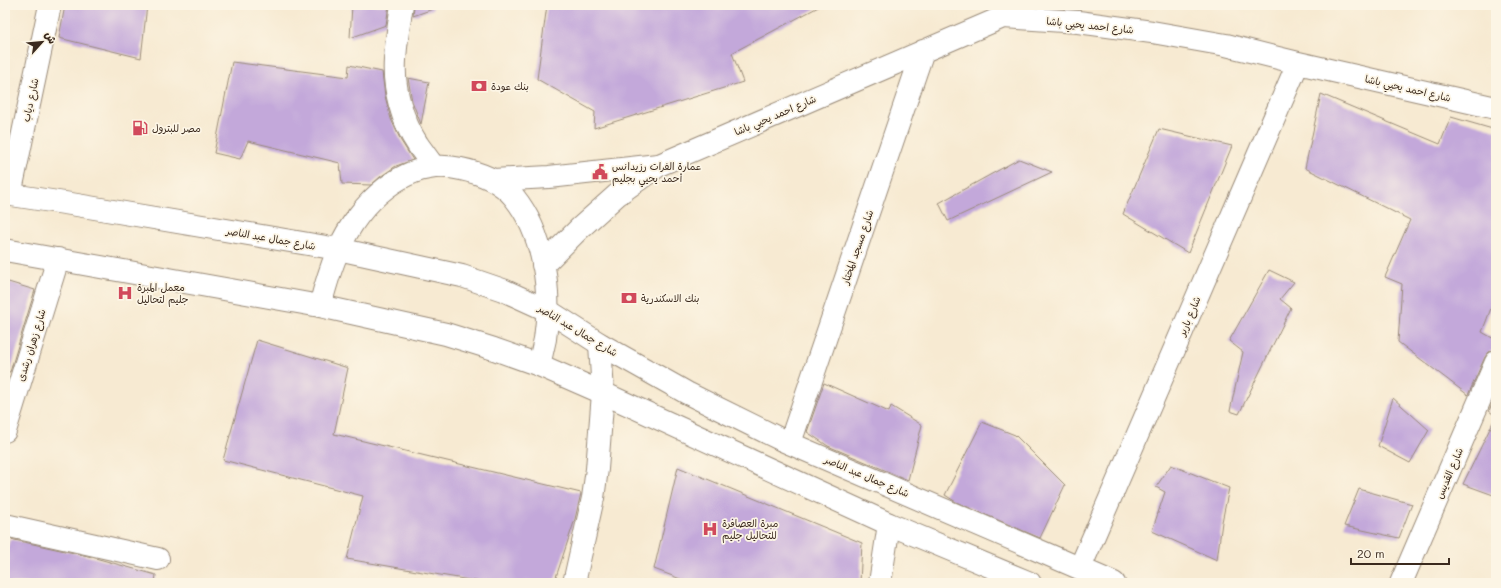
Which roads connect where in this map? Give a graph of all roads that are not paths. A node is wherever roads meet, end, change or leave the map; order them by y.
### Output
1 (50, 5) edge
2 (402, 5) edge
3 (1007, 11) edge
4 (923, 51) junction
5 (1298, 64) junction
6 (1496, 108) edge
7 (659, 165) junction
8 (434, 167) junction
9 (494, 180) junction
10 (7, 195) edge
11 (338, 249) junction
12 (5, 250) edge
13 (58, 259) junction
14 (543, 265) junction
15 (320, 306) junction
16 (547, 310) junction
17 (600, 344) junction
18 (1496, 362) edge
19 (539, 365) junction
20 (603, 393) junction
21 (5, 431) edge
22 (790, 443) junction
23 (889, 524) junction
24 (5, 525) edge
25 (158, 559) dead end
26 (1080, 568) junction
27 (574, 583) edge
28 (880, 583) edge
29 (1030, 583) edge
30 (1114, 583) edge
31 (1401, 583) edge

1 - 10 street, شارع دياب
2 - 8 street
3 - 4 street, شارع احمد يحيي باشا
3 - 5 street, شارع احمد يحيي باشا
4 - 7 street, شارع احمد يحيي باشا
4 - 22 street, شارع مسجد المختار
5 - 6 street, شارع احمد يحيي باشا
5 - 26 street, شارع باربر
7 - 9 street, شارع احمد يحيي باشا
7 - 14 street, شارع احمد يحيي باشا
8 - 9 street
8 - 11 street
9 - 14 street
10 - 11 street, شارع جمال عبد الناصر
11 - 15 street
11 - 16 street, شارع جمال عبد الناصر
12 - 13 street
13 - 15 street
13 - 21 street, شارع زهران رشدى
14 - 16 street
15 - 19 street
16 - 17 street, شارع جمال عبد الناصر
16 - 19 street
17 - 20 street
17 - 22 street, شارع جمال عبد الناصر
18 - 31 street, شارع القديس
19 - 20 street
20 - 23 street
20 - 27 street
22 - 26 street, شارع جمال عبد الناصر
23 - 28 street
23 - 29 street
24 - 25 street
26 - 30 street, شارع جمال عبد الناصر

